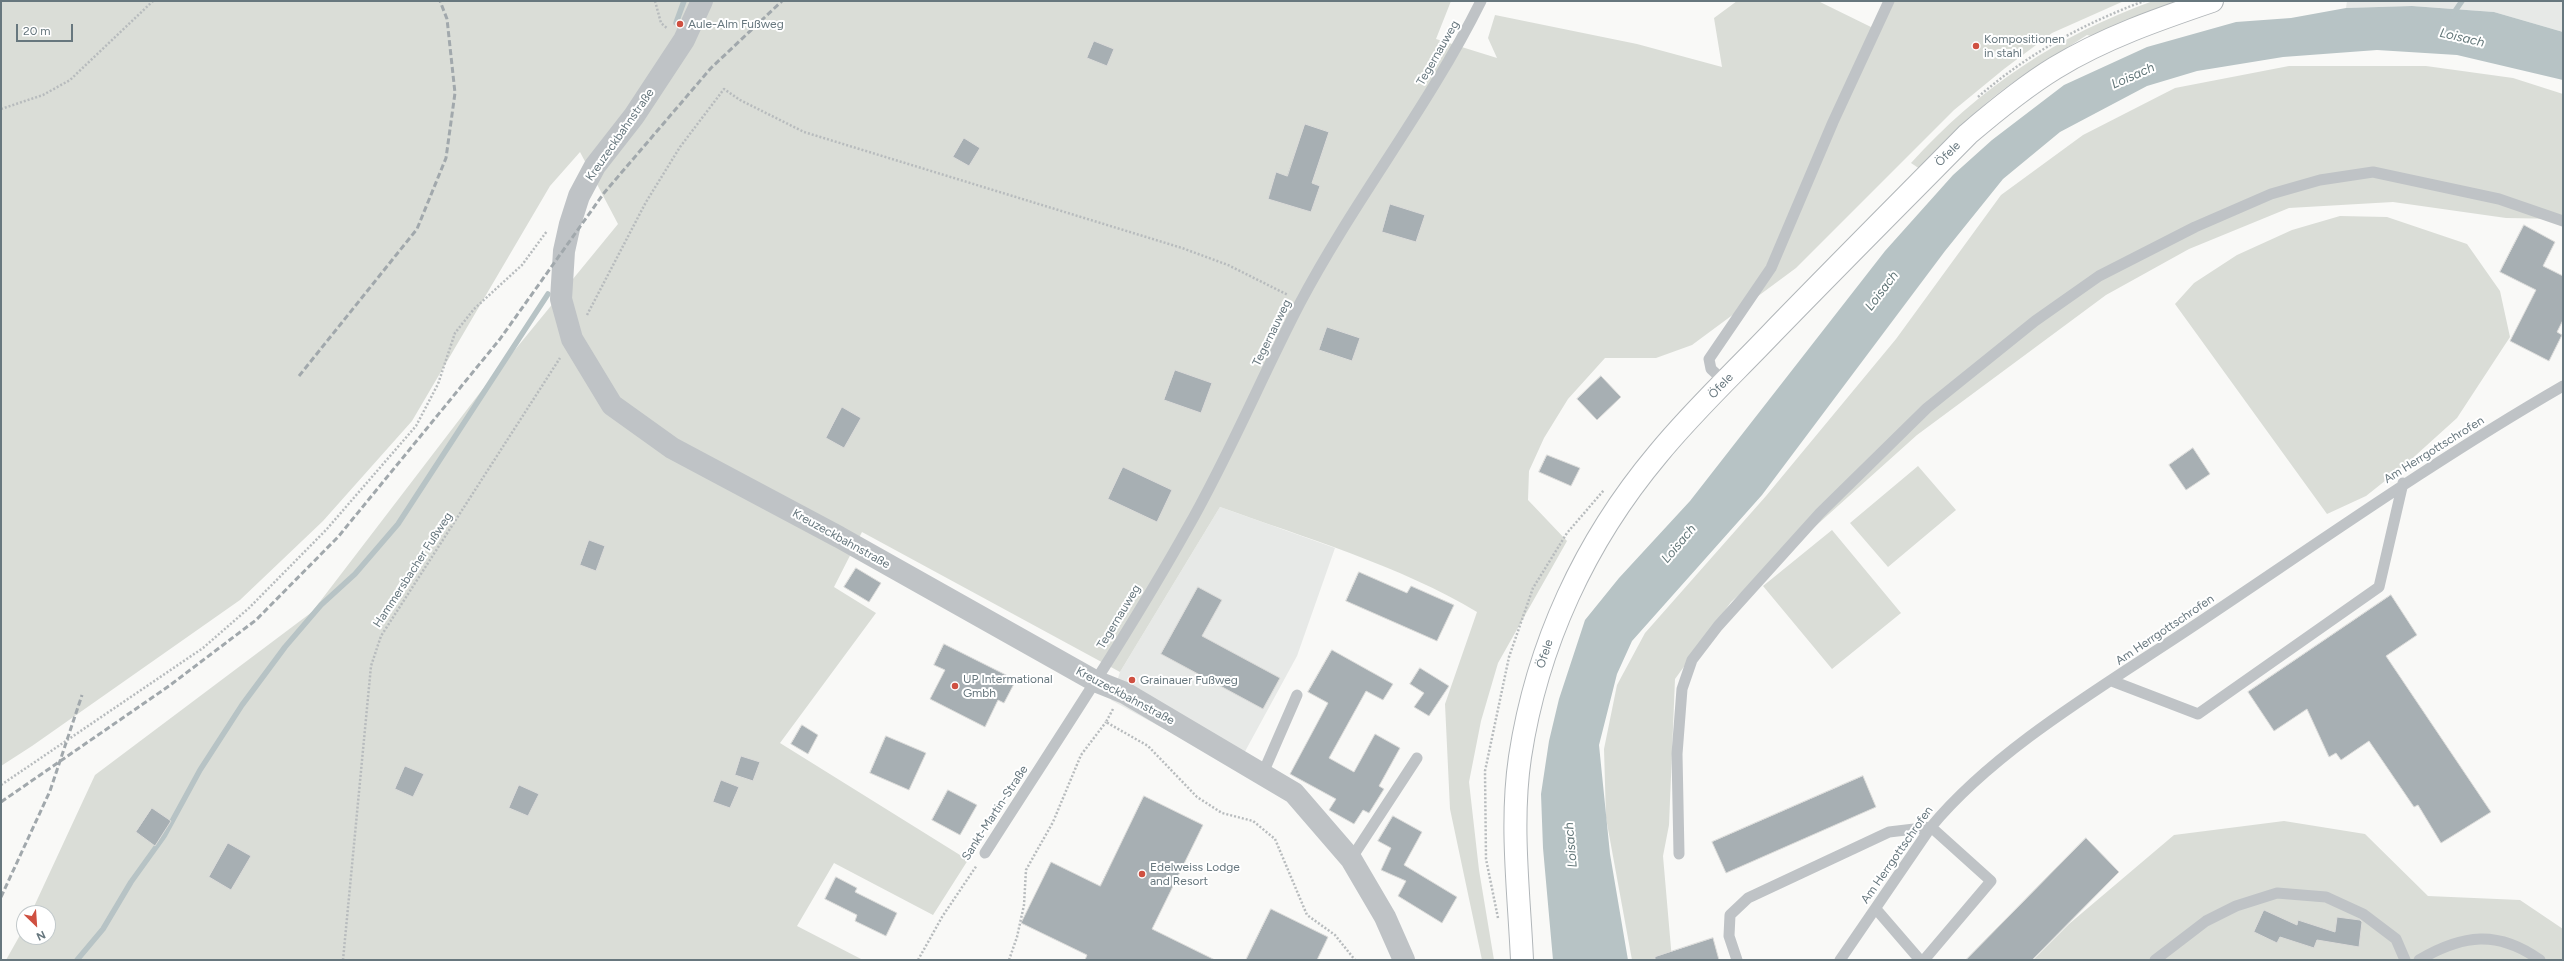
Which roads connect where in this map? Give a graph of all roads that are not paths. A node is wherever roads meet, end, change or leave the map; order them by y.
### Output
1 (702, 1) edge
2 (1481, 1) edge
3 (1889, 1) edge
4 (2212, 1) edge
5 (2563, 221) edge
6 (1725, 382) junction
7 (2563, 386) edge
8 (2403, 483) junction
9 (1095, 681) junction
10 (2112, 681) junction
11 (1298, 695) dead end
12 (1417, 758) dead end
13 (1263, 773) junction
14 (1931, 827) junction
15 (985, 853) road end
16 (1679, 854) dead end
17 (1351, 859) junction
18 (1876, 910) junction
19 (1404, 960) edge
20 (1522, 960) edge
21 (1736, 960) edge
22 (1840, 960) edge
23 (1920, 960) edge
24 (1924, 960) edge
25 (2155, 960) edge
26 (2405, 960) edge
27 (2419, 960) edge
28 (2540, 960) edge

1 - 9 street, Kreuzeckbahnstraße
2 - 9 lane, Tegernauweg
3 - 6 lane
4 - 6 main road, Öfele
5 - 16 lane
6 - 20 main road, Öfele
7 - 8 lane, Am Herrgottschrofen
8 - 10 lane, Am Herrgottschrofen
8 - 10 lane
9 - 13 street, Kreuzeckbahnstraße
9 - 15 lane, Sankt-Martin-Straße
10 - 14 lane, Am Herrgottschrofen
11 - 13 lane
12 - 17 lane
13 - 17 street, Kreuzeckbahnstraße
14 - 18 lane, Am Herrgottschrofen
14 - 21 lane
14 - 24 lane
17 - 19 street, Kreuzeckbahnstraße
18 - 22 lane, Am Herrgottschrofen
18 - 23 lane
25 - 26 lane
27 - 28 lane

